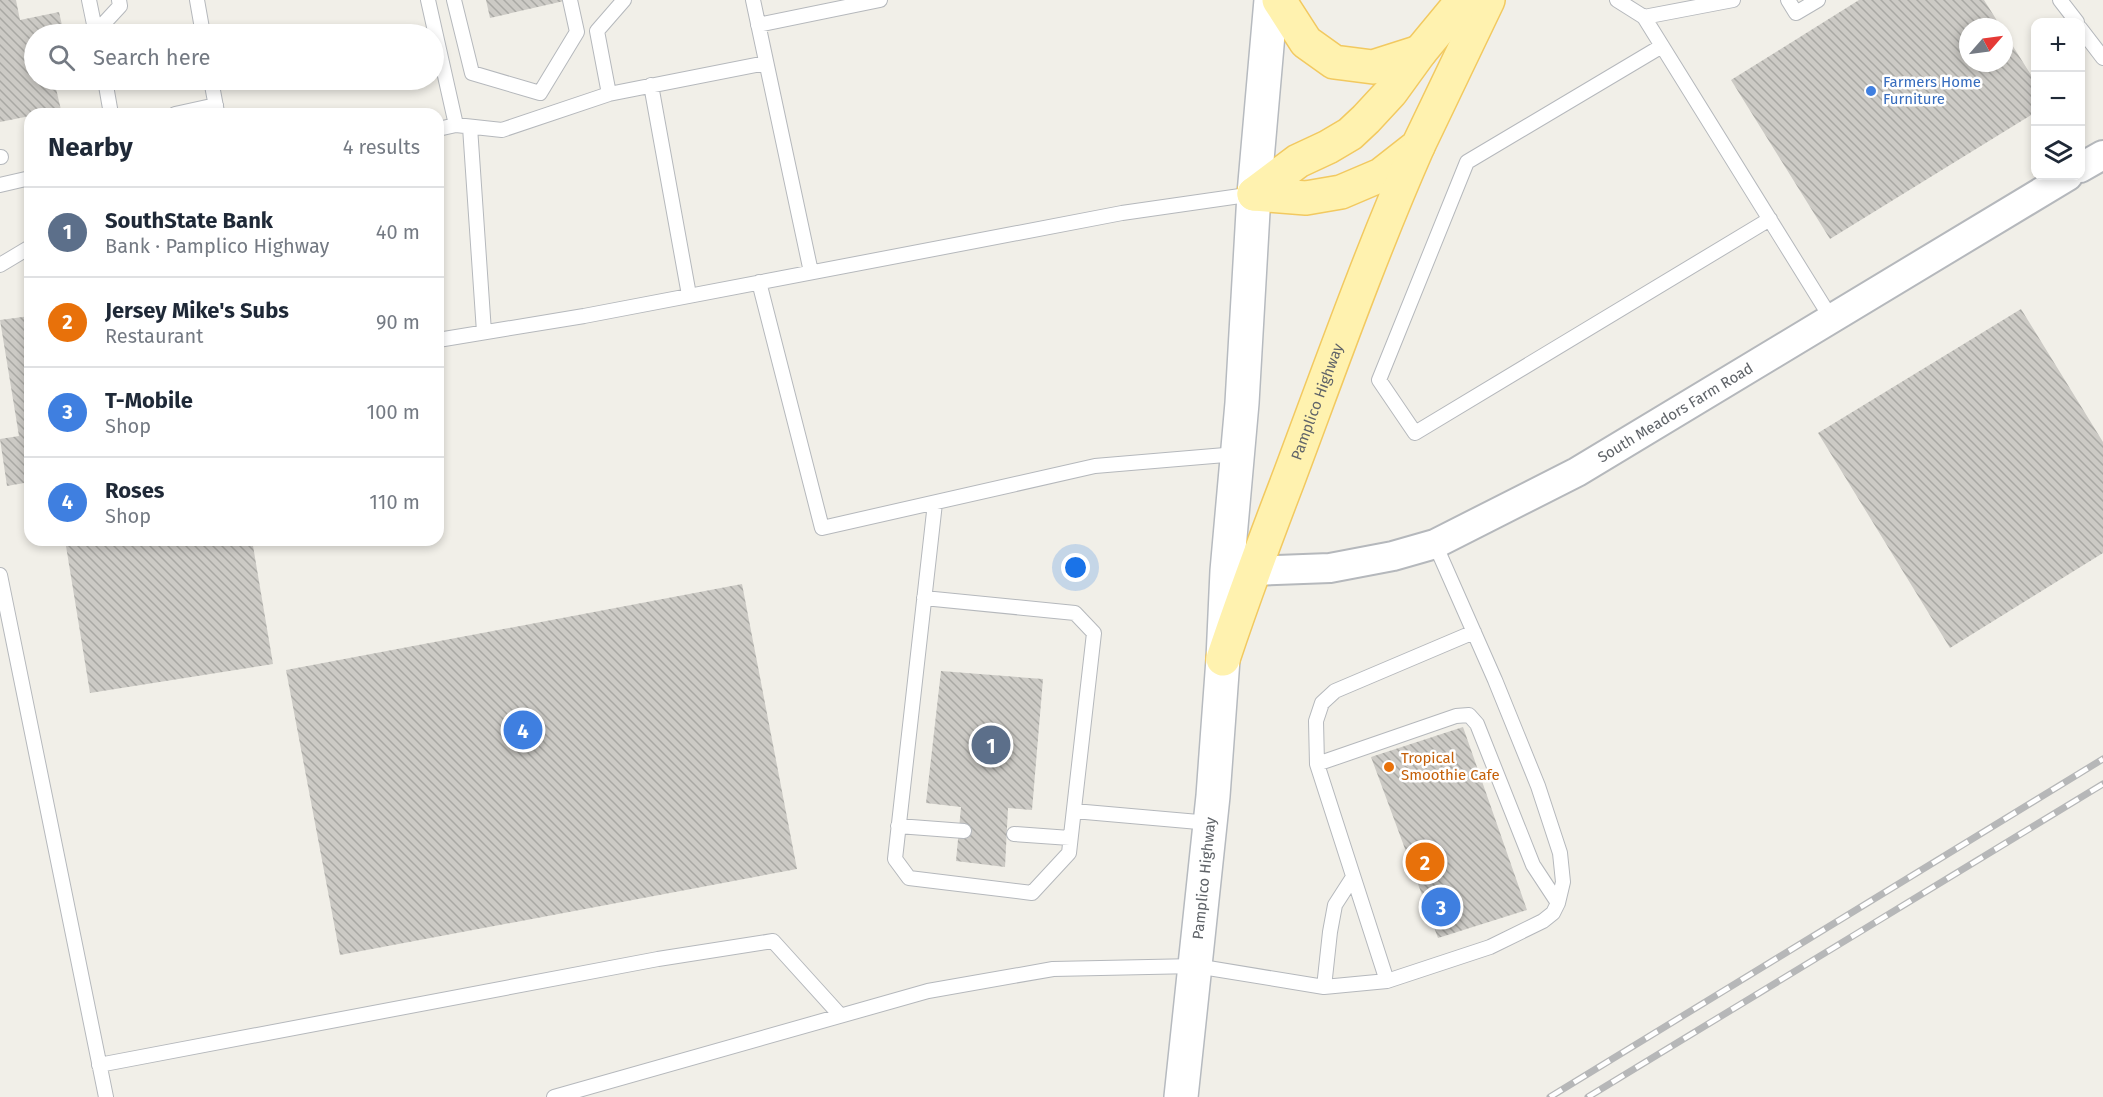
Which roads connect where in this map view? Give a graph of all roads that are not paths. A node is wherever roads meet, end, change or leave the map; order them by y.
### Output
1 (89, 0) edge
2 (119, 0) edge
3 (197, 0) edge
4 (428, 0) edge
5 (454, 0) edge
6 (570, 0) edge
7 (624, 0) edge
8 (753, 0) edge
9 (880, 0) edge
10 (1271, 0) edge
11 (1279, 0) edge
12 (1463, 0) edge
13 (1488, 0) edge
14 (1617, 0) edge
15 (1733, 0) edge
16 (1788, 0) edge
17 (1818, 0) edge
18 (2060, 0) edge
19 (1644, 17) junction
20 (2074, 18) edge
21 (94, 24) edge
22 (104, 24) edge
23 (201, 24) edge
24 (435, 24) edge
25 (758, 25) junction
26 (2085, 34) edge
27 (1662, 46) junction
28 (1420, 52) junction
29 (444, 58) edge
30 (2103, 58) edge
31 (766, 63) junction
32 (651, 85) junction
33 (107, 90) edge
34 (213, 90) edge
35 (609, 94) junction
36 (110, 108) edge
37 (217, 108) edge
38 (463, 126) junction
39 (444, 128) edge
40 (1418, 146) junction
41 (2103, 155) edge
42 (2085, 165) edge
43 (24, 179) edge
44 (2061, 180) edge
45 (0, 185) edge
46 (1254, 194) junction
47 (1770, 219) junction
48 (24, 251) edge
49 (0, 265) edge
50 (811, 272) junction
51 (759, 282) junction
52 (689, 295) junction
53 (1832, 318) junction
54 (484, 332) junction
55 (444, 339) edge
56 (1237, 454) junction
57 (934, 502) junction
58 (1435, 544) junction
59 (1253, 571) junction
60 (0, 575) edge
61 (924, 598) junction
62 (1474, 632) junction
63 (1223, 659) junction
64 (1317, 764) junction
65 (1074, 811) junction
66 (1210, 823) junction
67 (898, 826) junction
68 (964, 831) dead end
69 (1014, 834) dead end
70 (1070, 838) junction
71 (1353, 877) junction
72 (1558, 903) junction
73 (1196, 966) junction
74 (1387, 981) junction
75 (1324, 987) junction
76 (840, 1016) junction
77 (99, 1065) junction
78 (106, 1097) edge
79 (554, 1097) edge
80 (1181, 1097) edge

1 - 21 lane
2 - 22 lane
3 - 23 lane
4 - 24 lane
5 - 6 lane
7 - 35 lane
8 - 25 lane
9 - 25 lane
10 - 46 main road, Pamplico Highway
11 - 28 main road
12 - 28 main road
13 - 40 main road, Pamplico Highway
14 - 19 lane
15 - 19 lane
16 - 17 lane
18 - 20 lane
19 - 27 lane
25 - 31 lane
26 - 30 lane
27 - 47 lane
27 - 47 lane
28 - 46 main road
29 - 38 lane
31 - 32 lane
31 - 50 lane
32 - 35 lane
32 - 52 lane
33 - 36 lane
34 - 37 lane
35 - 38 lane
38 - 39 lane
38 - 54 lane
40 - 46 main road, Pamplico Highway
40 - 59 main road, Pamplico Highway
41 - 42 street
43 - 45 lane
44 - 53 street, South Meadors Farm Road
46 - 50 lane
46 - 56 main road, Pamplico Highway
47 - 53 lane
48 - 49 lane
50 - 51 lane
51 - 52 lane
51 - 57 lane
52 - 54 lane
53 - 58 street, South Meadors Farm Road
54 - 55 lane
56 - 57 lane
56 - 63 main road, Pamplico Highway
57 - 61 lane
58 - 59 street, South Meadors Farm Road
58 - 62 lane
59 - 63 main road, Pamplico Highway
60 - 77 lane
61 - 65 lane
61 - 67 lane
62 - 64 lane
62 - 72 lane
63 - 66 main road, Pamplico Highway
64 - 71 lane
64 - 72 lane
65 - 66 lane
65 - 70 lane
66 - 73 main road, Pamplico Highway
67 - 68 lane
67 - 70 lane
69 - 70 lane
71 - 74 lane
71 - 75 lane
72 - 74 lane
73 - 75 lane
73 - 76 lane
73 - 80 main road, Pamplico Highway
74 - 75 lane
76 - 77 lane
76 - 79 lane
77 - 78 lane

